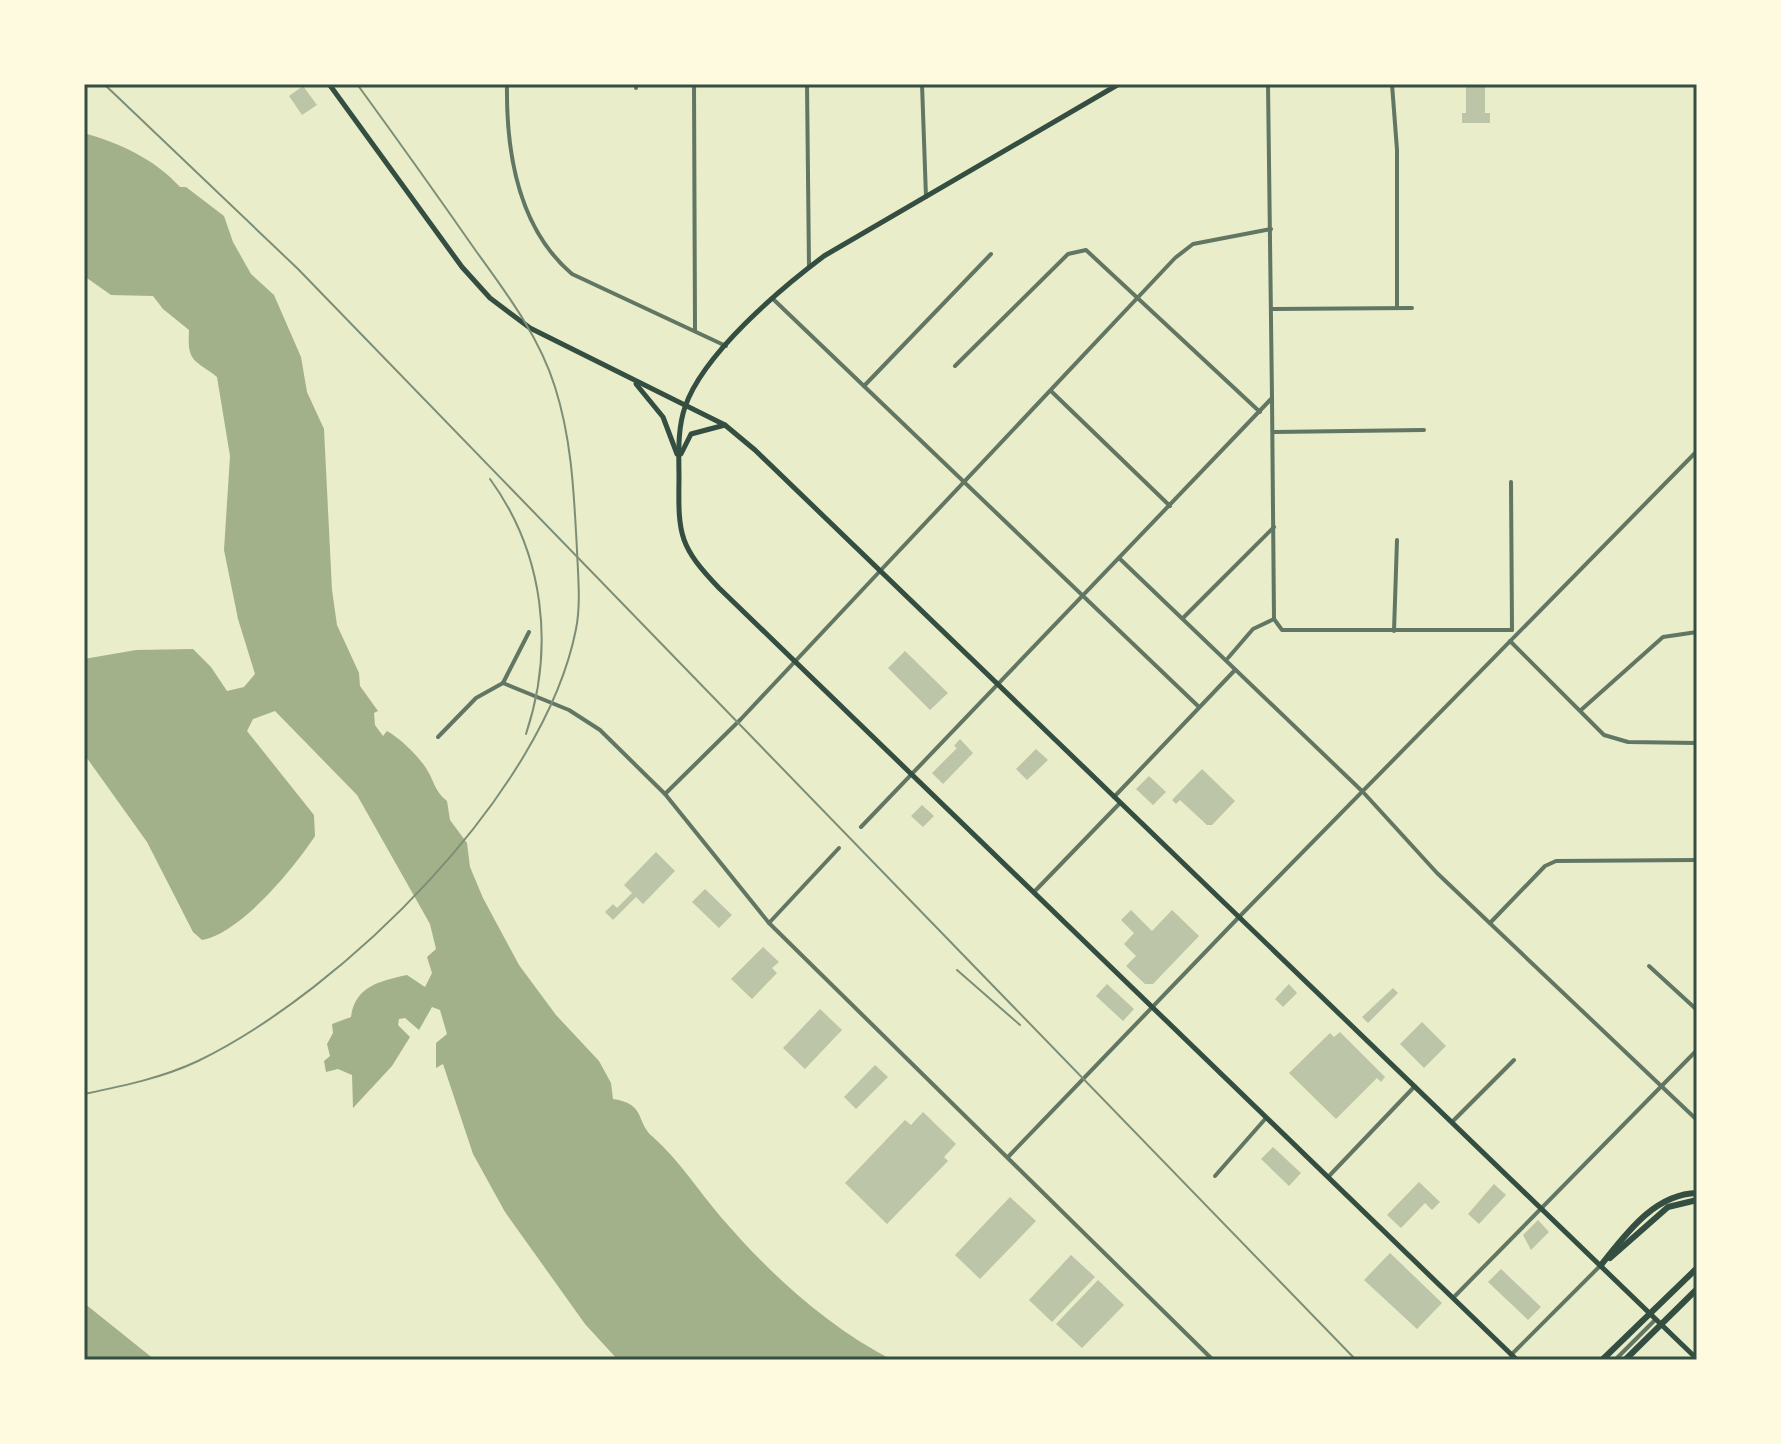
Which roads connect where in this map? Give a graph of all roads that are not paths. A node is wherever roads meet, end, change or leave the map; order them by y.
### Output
1 (329, 84) edge
2 (507, 84) edge
3 (694, 84) edge
4 (807, 84) edge
5 (922, 84) edge
6 (1119, 84) edge
7 (1268, 84) edge
8 (1392, 84) edge
9 (926, 197) junction
10 (1271, 229) junction
11 (991, 254) dead end
12 (809, 267) junction
13 (772, 298) junction
14 (1138, 298) junction
15 (1397, 308) junction
16 (1412, 308) dead end
17 (1273, 309) junction
18 (695, 330) junction
19 (726, 346) junction
20 (955, 366) dead end
21 (634, 382) junction
22 (864, 386) junction
23 (1051, 391) junction
24 (1272, 398) junction
25 (686, 405) junction
26 (1260, 412) junction
27 (725, 425) junction
28 (1424, 430) dead end
29 (1274, 432) junction
30 (1697, 451) edge
31 (679, 458) junction
32 (1511, 482) dead end
33 (965, 483) junction
34 (1170, 506) junction
35 (1274, 527) junction
36 (1397, 540) dead end
37 (1119, 558) junction
38 (881, 570) junction
39 (1081, 595) junction
40 (1184, 617) junction
41 (1274, 619) junction
42 (1394, 631) junction
43 (529, 632) dead end
44 (1514, 632) junction
45 (1697, 632) edge
46 (1510, 641) junction
47 (1227, 659) junction
48 (795, 662) junction
49 (1235, 670) junction
50 (503, 683) junction
51 (999, 685) junction
52 (1199, 707) junction
53 (1581, 710) junction
54 (438, 737) dead end
55 (1697, 743) edge
56 (912, 774) junction
57 (1363, 792) junction
58 (665, 794) junction
59 (1114, 797) junction
60 (1120, 803) junction
61 (861, 827) dead end
62 (839, 848) dead end
63 (1697, 860) edge
64 (1034, 892) junction
65 (1239, 917) junction
66 (769, 923) junction
67 (1490, 923) junction
68 (1649, 966) dead end
69 (1154, 1006) junction
70 (1697, 1010) edge
71 (1697, 1050) edge
72 (1514, 1060) dead end
73 (1415, 1086) junction
74 (1662, 1086) junction
75 (1268, 1116) junction
76 (1697, 1120) edge
77 (1452, 1122) junction
78 (1008, 1157) junction
79 (1330, 1175) junction
80 (1215, 1176) dead end
81 (1697, 1193) edge
82 (1697, 1200) edge
83 (1541, 1207) junction
84 (1601, 1265) junction
85 (1697, 1268) edge
86 (1697, 1289) edge
87 (1455, 1296) junction
88 (1655, 1320) junction
89 (1508, 1357) edge
90 (1697, 1359) edge
91 (1213, 1360) edge
92 (1517, 1360) edge
93 (1602, 1360) edge
94 (1615, 1360) edge
95 (1625, 1360) edge

1 - 21 main road
2 - 18 street
3 - 18 street
4 - 12 street
5 - 9 street
6 - 9 main road
7 - 10 street
8 - 15 street
9 - 12 main road
10 - 14 street
10 - 17 street
11 - 22 street
12 - 13 main road
13 - 19 main road
13 - 22 street
14 - 20 street
14 - 23 street
14 - 26 street
15 - 16 street
15 - 17 street
17 - 24 street
18 - 19 street
19 - 25 main road
21 - 25 main road
21 - 31 main road
22 - 33 street
23 - 33 street
23 - 34 street
24 - 26 street
24 - 29 street
25 - 27 main road
25 - 31 main road
26 - 34 street
27 - 31 main road
27 - 38 main road
28 - 29 street
29 - 35 street
30 - 44 street
31 - 48 main road
32 - 44 street
33 - 38 street
33 - 39 street
34 - 37 street
35 - 40 street
35 - 41 street
36 - 42 street
37 - 39 street
37 - 40 street
38 - 48 street
38 - 51 main road
39 - 51 street
39 - 52 street
40 - 47 street
41 - 42 street
41 - 47 street
42 - 44 street
43 - 50 street
44 - 46 street
45 - 53 street
46 - 53 street
46 - 57 street
47 - 49 street
48 - 56 main road
48 - 58 street
49 - 52 street
49 - 57 street
50 - 54 street
50 - 58 street
51 - 56 street
51 - 59 main road
52 - 59 street
53 - 55 street
56 - 61 street
56 - 64 main road
57 - 65 street
57 - 67 street
58 - 66 street
59 - 60 main road
60 - 64 street
60 - 65 main road
62 - 66 street
63 - 67 street
64 - 69 main road
65 - 69 street
65 - 73 main road
66 - 78 street
67 - 74 street
68 - 70 street
69 - 75 main road
69 - 78 street
71 - 74 street
72 - 77 street
73 - 77 main road
73 - 79 street
74 - 76 street
74 - 83 street
75 - 79 main road
75 - 80 street
77 - 83 main road
78 - 91 street
79 - 87 main road
81 - 84 highway
82 - 84 highway
83 - 84 main road
83 - 87 street
84 - 88 main road
84 - 89 street
85 - 93 highway
86 - 95 highway
87 - 89 main road
88 - 90 main road
88 - 94 street
89 - 92 main road

